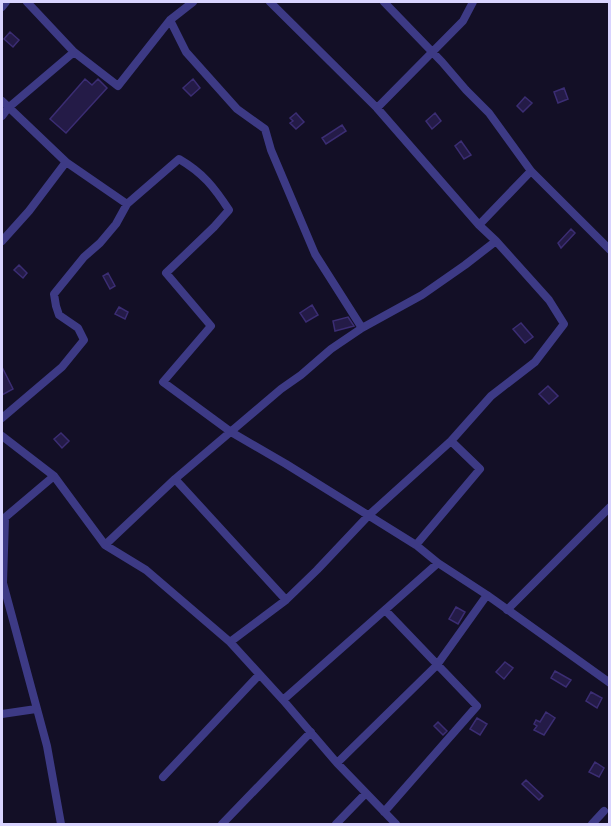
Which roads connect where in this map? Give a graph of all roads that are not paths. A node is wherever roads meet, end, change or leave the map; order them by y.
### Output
1 (6, 2) edge
2 (27, 2) edge
3 (193, 2) edge
4 (270, 2) edge
5 (384, 2) edge
6 (473, 2) edge
7 (2, 7) edge
8 (170, 20) junction
9 (74, 52) junction
10 (433, 52) junction
11 (2, 101) edge
12 (8, 108) junction
13 (377, 108) junction
14 (2, 116) edge
15 (66, 162) junction
16 (531, 171) junction
17 (127, 204) junction
18 (479, 225) junction
19 (2, 241) edge
20 (496, 241) junction
21 (609, 250) edge
22 (362, 328) junction
23 (2, 418) edge
24 (231, 432) junction
25 (2, 436) edge
26 (451, 441) junction
27 (54, 476) junction
28 (175, 480) junction
29 (609, 508) edge
30 (369, 515) junction
31 (3, 520) edge
32 (416, 544) junction
33 (105, 545) junction
34 (438, 563) junction
35 (487, 595) junction
36 (286, 600) junction
37 (385, 610) junction
38 (507, 610) junction
39 (230, 642) junction
40 (437, 664) junction
41 (259, 675) junction
42 (609, 683) edge
43 (283, 699) junction
44 (36, 709) junction
45 (2, 714) edge
46 (311, 732) junction
47 (337, 763) junction
48 (163, 777) dead end
49 (366, 793) junction
50 (604, 811) dead end
51 (384, 812) junction
52 (62, 825) edge
53 (222, 825) edge
54 (336, 825) edge
55 (396, 825) edge
56 (592, 825) edge

1 - 7 street
2 - 9 street
3 - 8 street
4 - 13 street
5 - 10 street
6 - 10 street
8 - 9 street
8 - 22 street
9 - 12 street
10 - 13 street
10 - 16 street
11 - 12 street
12 - 14 street
12 - 15 street
13 - 18 street
15 - 17 street
15 - 19 street
16 - 18 street
16 - 21 street
17 - 23 street
17 - 24 street
18 - 20 street
20 - 22 street
20 - 26 street
22 - 24 street
24 - 28 street
24 - 30 street
25 - 27 street
26 - 30 street
26 - 32 street
27 - 31 street
27 - 33 street
28 - 33 street
28 - 36 street
29 - 38 street
30 - 32 street
30 - 36 street
31 - 44 street
32 - 34 street
33 - 39 street
34 - 35 street
34 - 37 street
35 - 38 street
35 - 40 street
36 - 39 street
37 - 40 street
37 - 43 street
38 - 42 street
39 - 41 street
40 - 47 street
40 - 51 street
41 - 43 street
41 - 48 street
43 - 46 street
44 - 45 street
44 - 52 street
46 - 47 street
46 - 53 street
47 - 49 street
49 - 51 street
49 - 54 street
50 - 56 street
51 - 55 street

